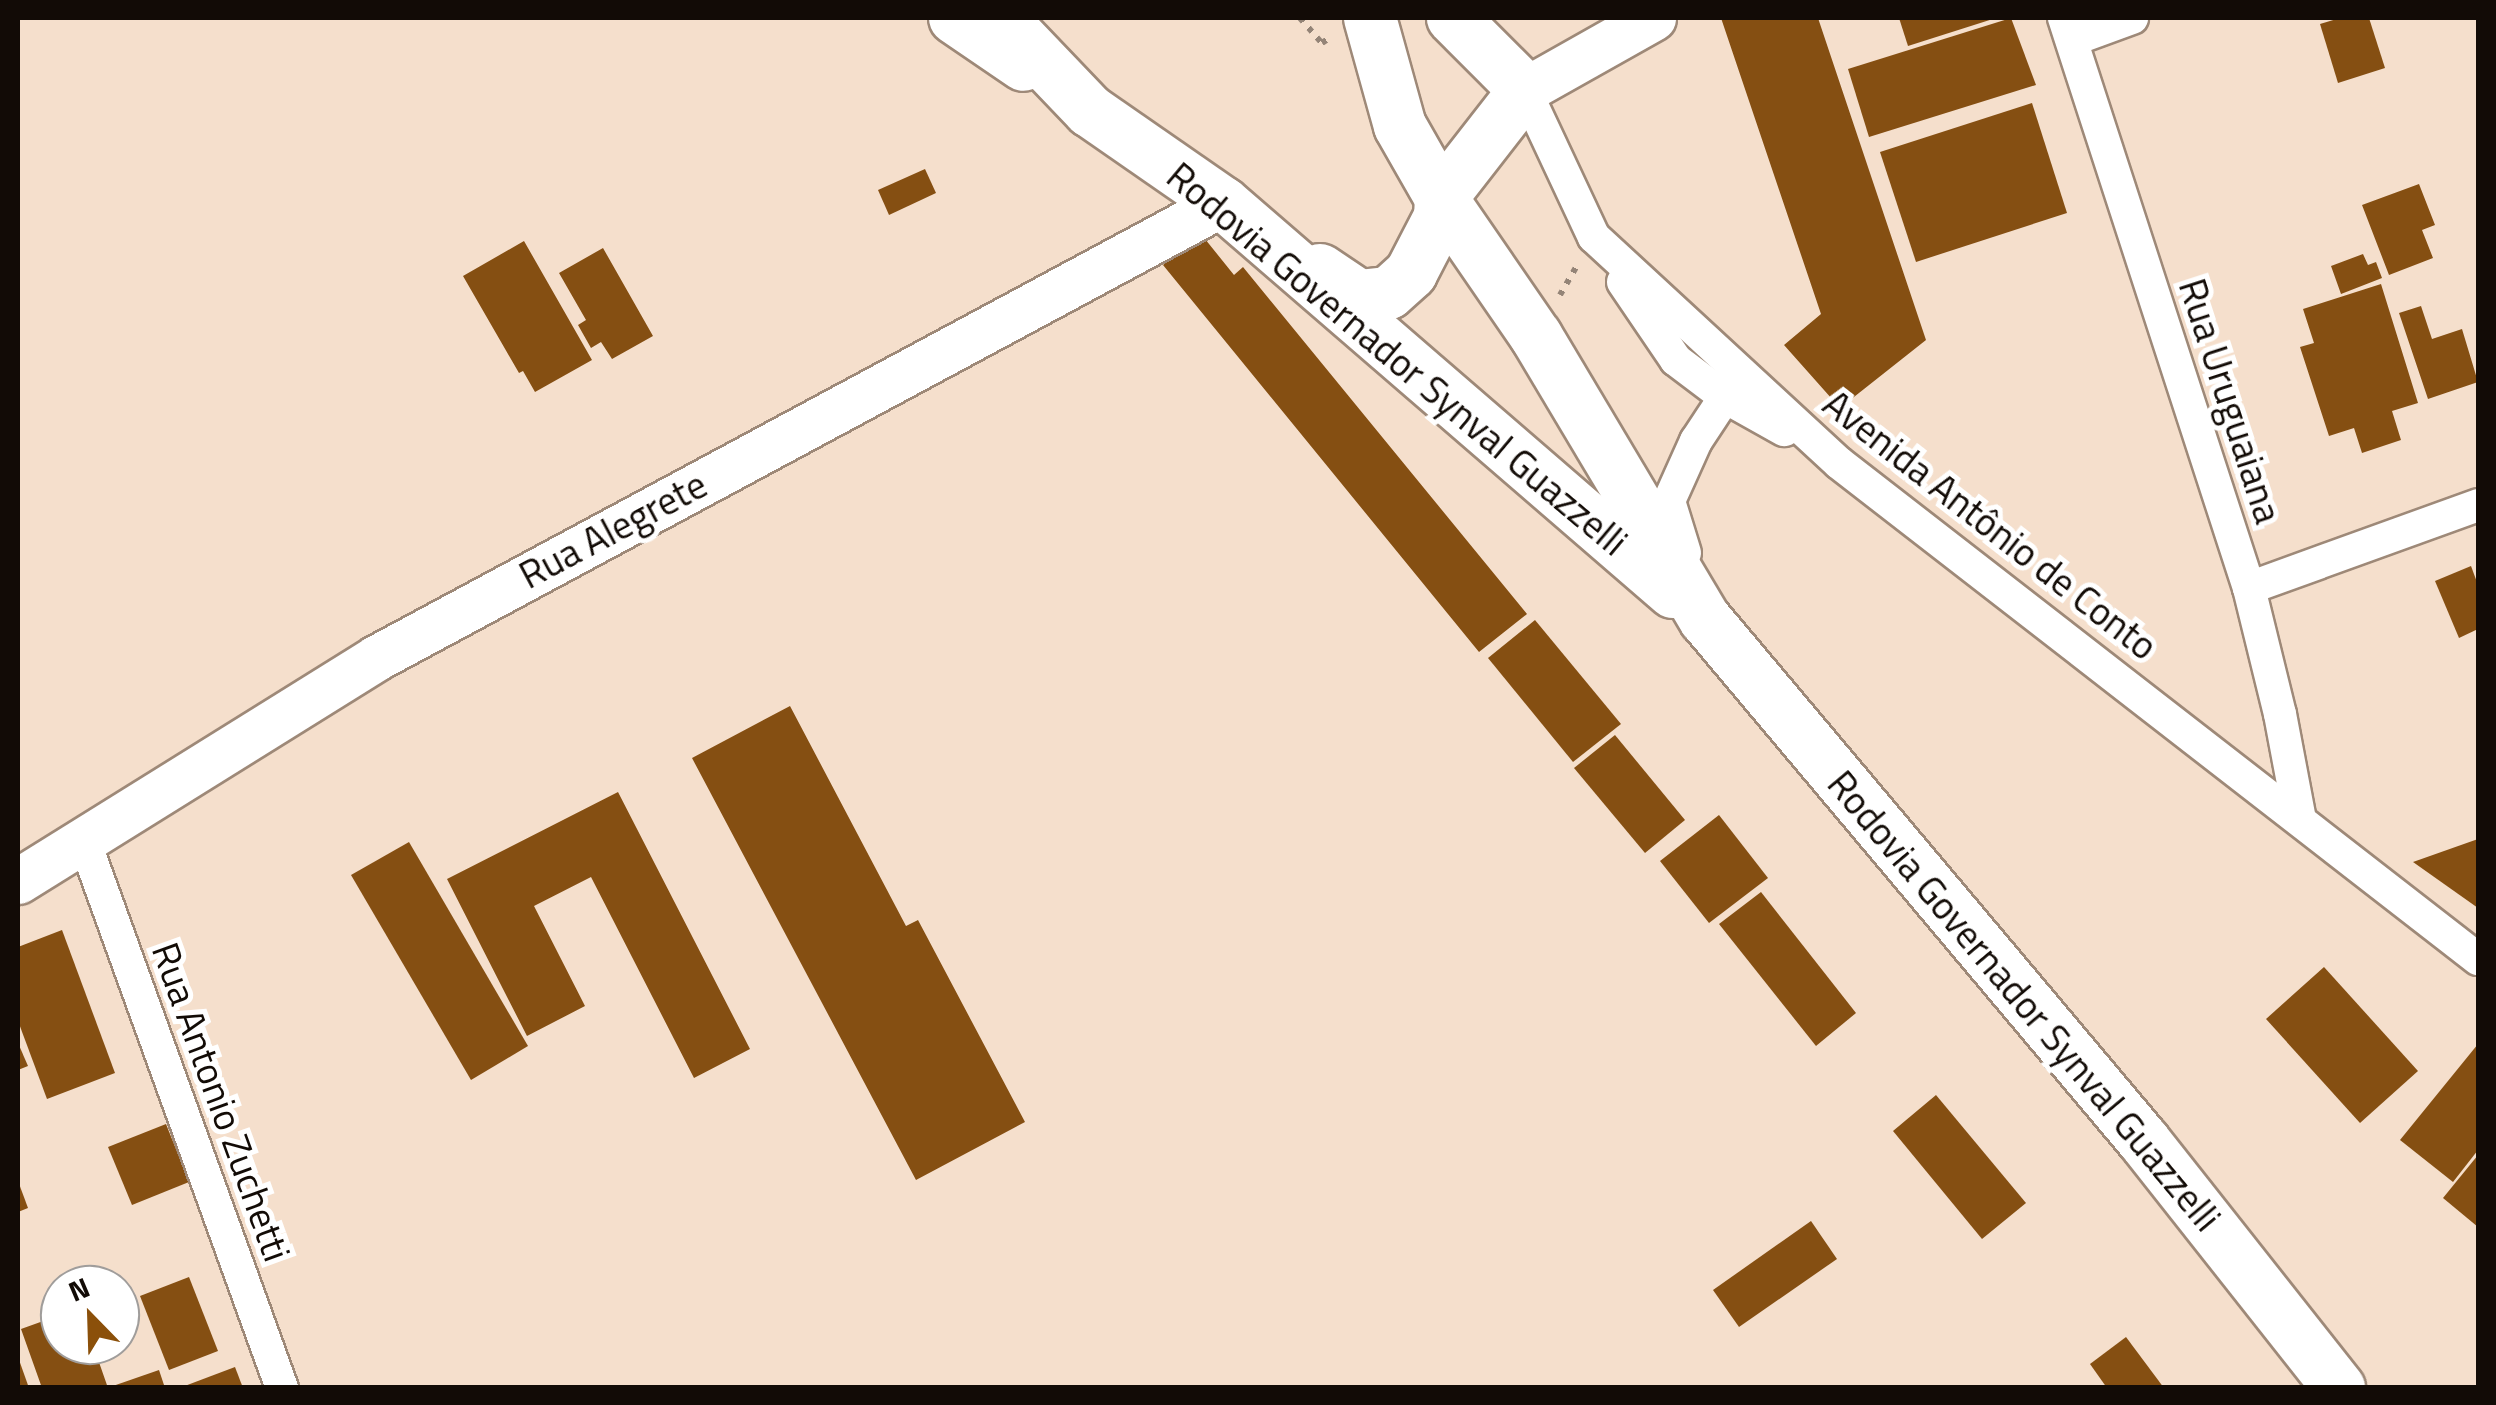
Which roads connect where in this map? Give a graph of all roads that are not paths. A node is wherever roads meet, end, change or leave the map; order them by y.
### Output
1 (955, 18) edge
2 (1001, 18) edge
3 (1370, 18) edge
4 (1453, 18) edge
5 (1653, 18) edge
6 (2132, 18) edge
7 (2068, 29) edge
8 (1525, 90) junction
9 (1090, 111) junction
10 (1440, 198) junction
11 (1223, 204) junction
12 (1594, 237) junction
13 (1724, 397) junction
14 (1839, 463) junction
15 (2478, 505) edge
16 (2248, 588) junction
17 (1705, 619) junction
18 (2299, 816) junction
19 (85, 843) junction
20 (18, 881) edge
21 (2478, 959) edge
22 (282, 1388) edge
23 (2339, 1388) edge

1 - 9 main road
2 - 9 main road, Rodovia Governador Synval Guazzelli
3 - 10 main road, Rodovia Governador Synval Guazzelli
4 - 8 main road
5 - 8 street
6 - 7 street
7 - 16 street, Rua Uruguaiana
8 - 10 main road
8 - 12 street, Avenida Antônio de Conto
9 - 11 main road, Rodovia Governador Synval Guazzelli
10 - 11 main road
10 - 17 main road, Rodovia Governador Synval Guazzelli
11 - 17 main road, Rodovia Governador Synval Guazzelli
11 - 19 street, Rua Alegrete
12 - 13 street
12 - 14 street, Avenida Antônio de Conto
13 - 14 street
13 - 17 street
14 - 18 street, Avenida Antônio de Conto
15 - 16 street
16 - 18 street, Rua Uruguaiana
17 - 23 main road, Rodovia Governador Synval Guazzelli
18 - 21 street, Avenida Antônio de Conto
19 - 20 street, Rua Alegrete
19 - 22 street, Rua Antonio Zuchetti

